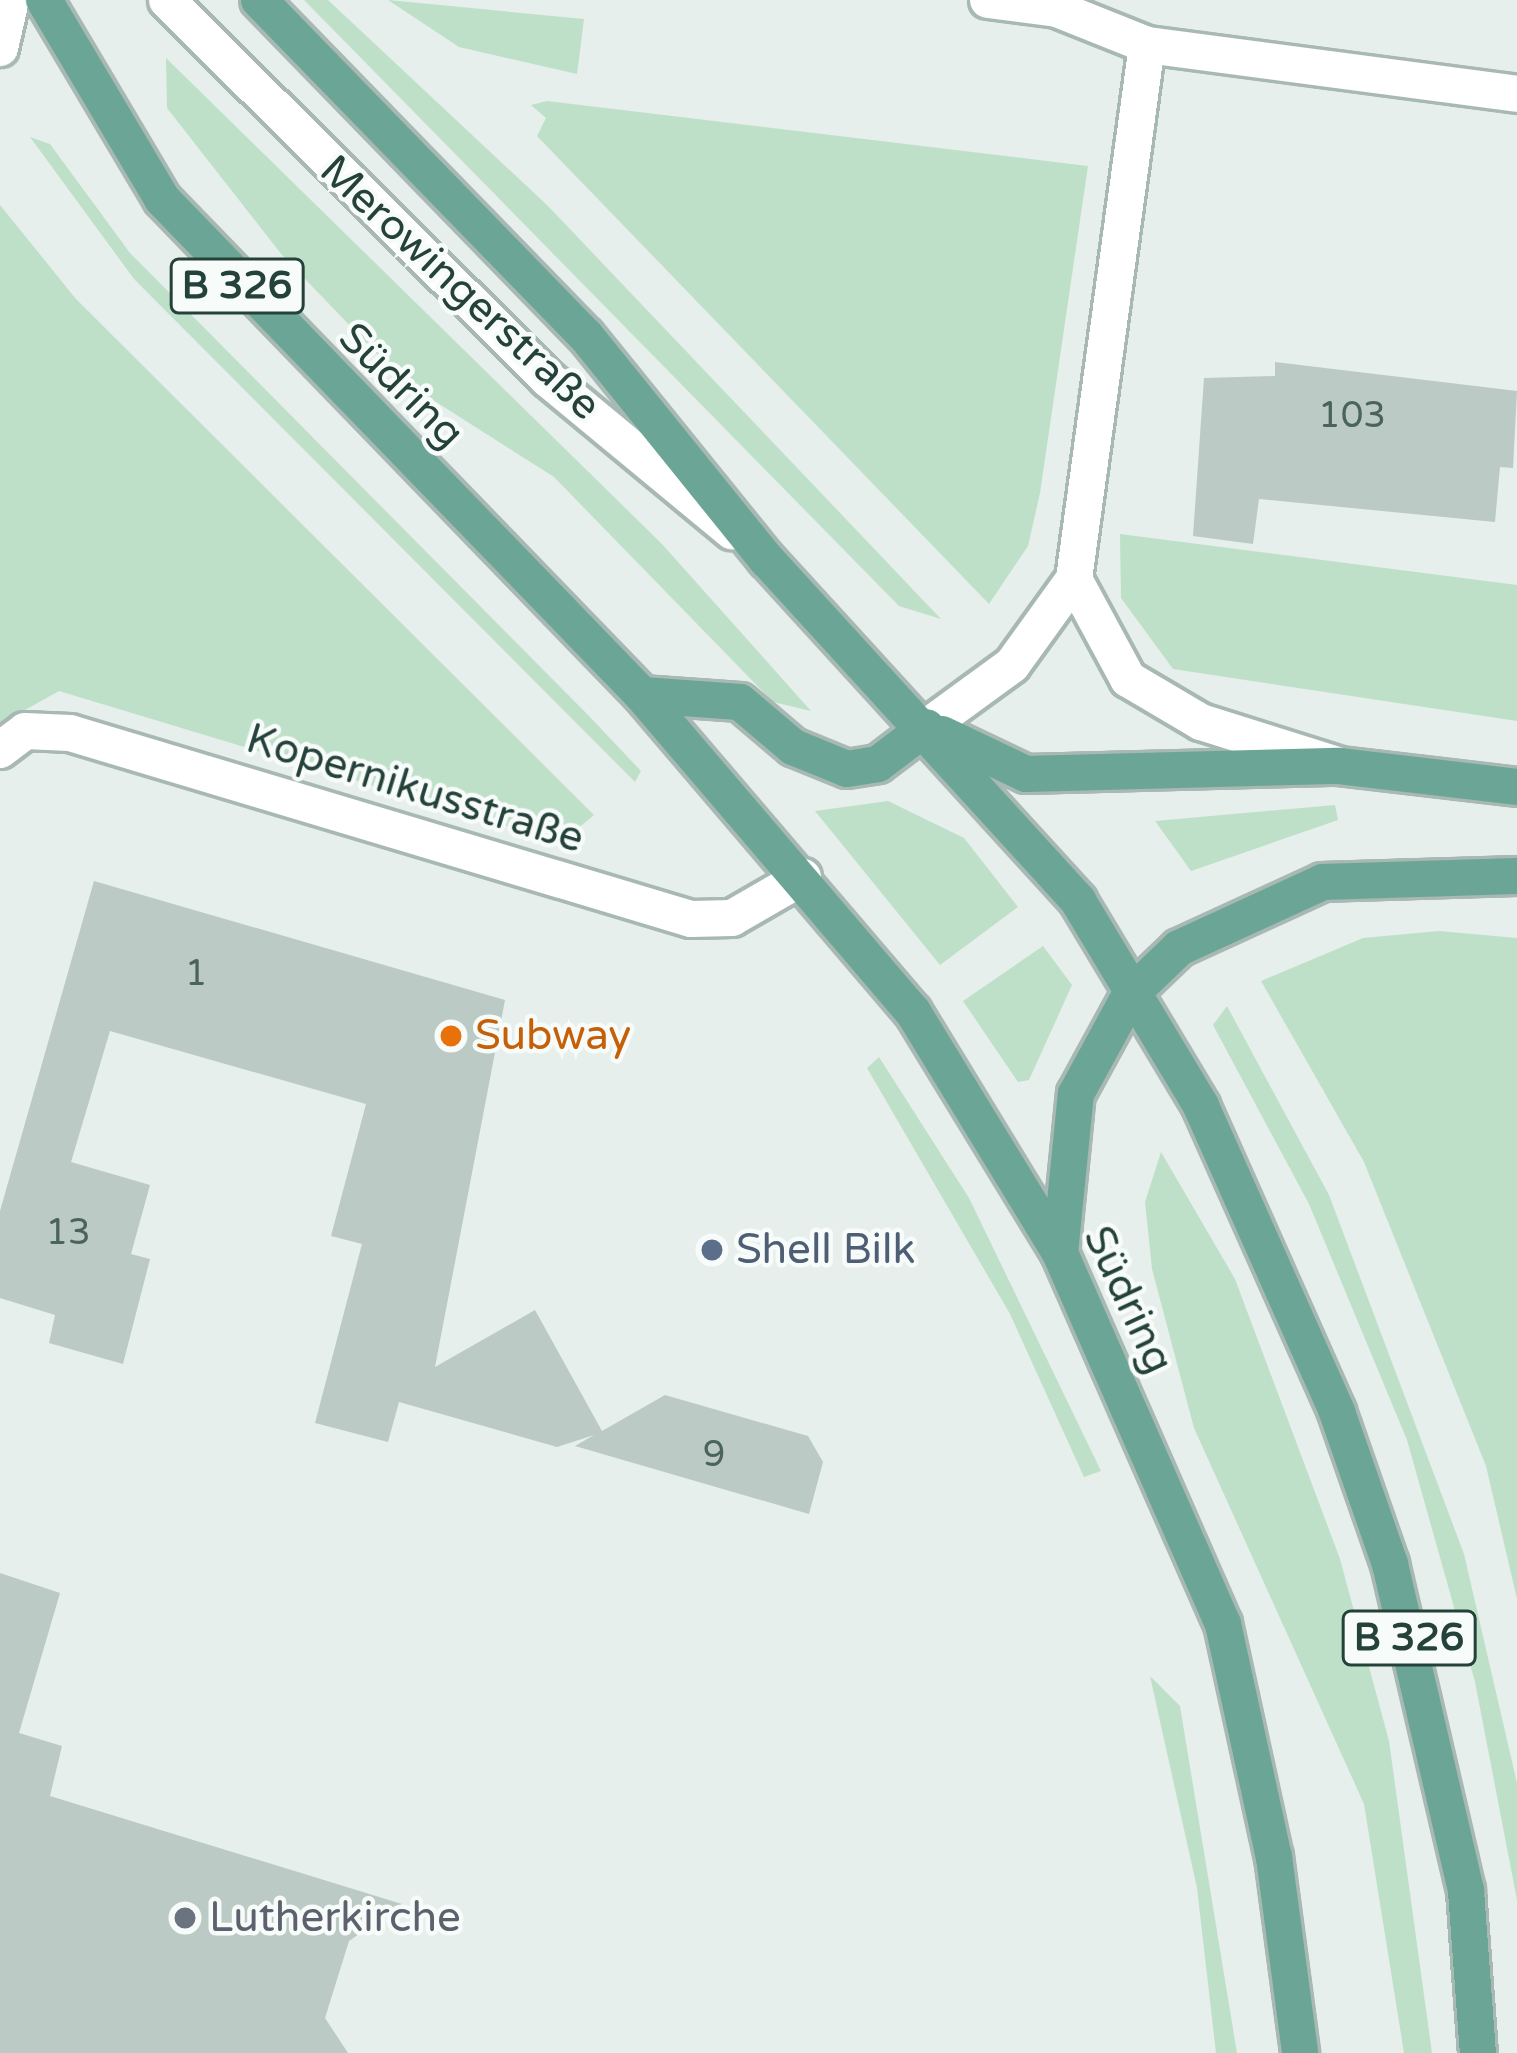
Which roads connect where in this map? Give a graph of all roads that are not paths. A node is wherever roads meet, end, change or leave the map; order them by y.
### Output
1 (10, 0) edge
2 (44, 0) edge
3 (167, 0) edge
4 (259, 0) edge
5 (988, 0) edge
6 (1147, 45) junction
7 (0, 48) edge
8 (1517, 94) edge
9 (767, 560) junction
10 (1074, 579) junction
11 (642, 695) junction
12 (928, 728) junction
13 (0, 751) edge
14 (1339, 766) junction
15 (1517, 787) edge
16 (1517, 876) edge
17 (803, 878) junction
18 (1130, 995) junction
19 (1060, 1252) junction
20 (1300, 2053) edge
21 (1478, 2053) edge

1 - 7 street
2 - 11 main road, Südring / B 326
3 - 9 street, Merowingerstraße
4 - 9 main road, B 326
5 - 6 street
6 - 8 street
6 - 10 street
9 - 12 main road, B 326
10 - 12 street
10 - 14 street
11 - 12 main road
11 - 17 main road, Südring / B 326
12 - 14 main road, B 326
12 - 18 main road, B 326
13 - 17 street, Kopernikusstraße
14 - 15 main road, B 326
16 - 18 main road
17 - 19 main road, Südring / B 326
18 - 19 main road
18 - 21 main road, B 326
19 - 20 main road, Südring / B 326

